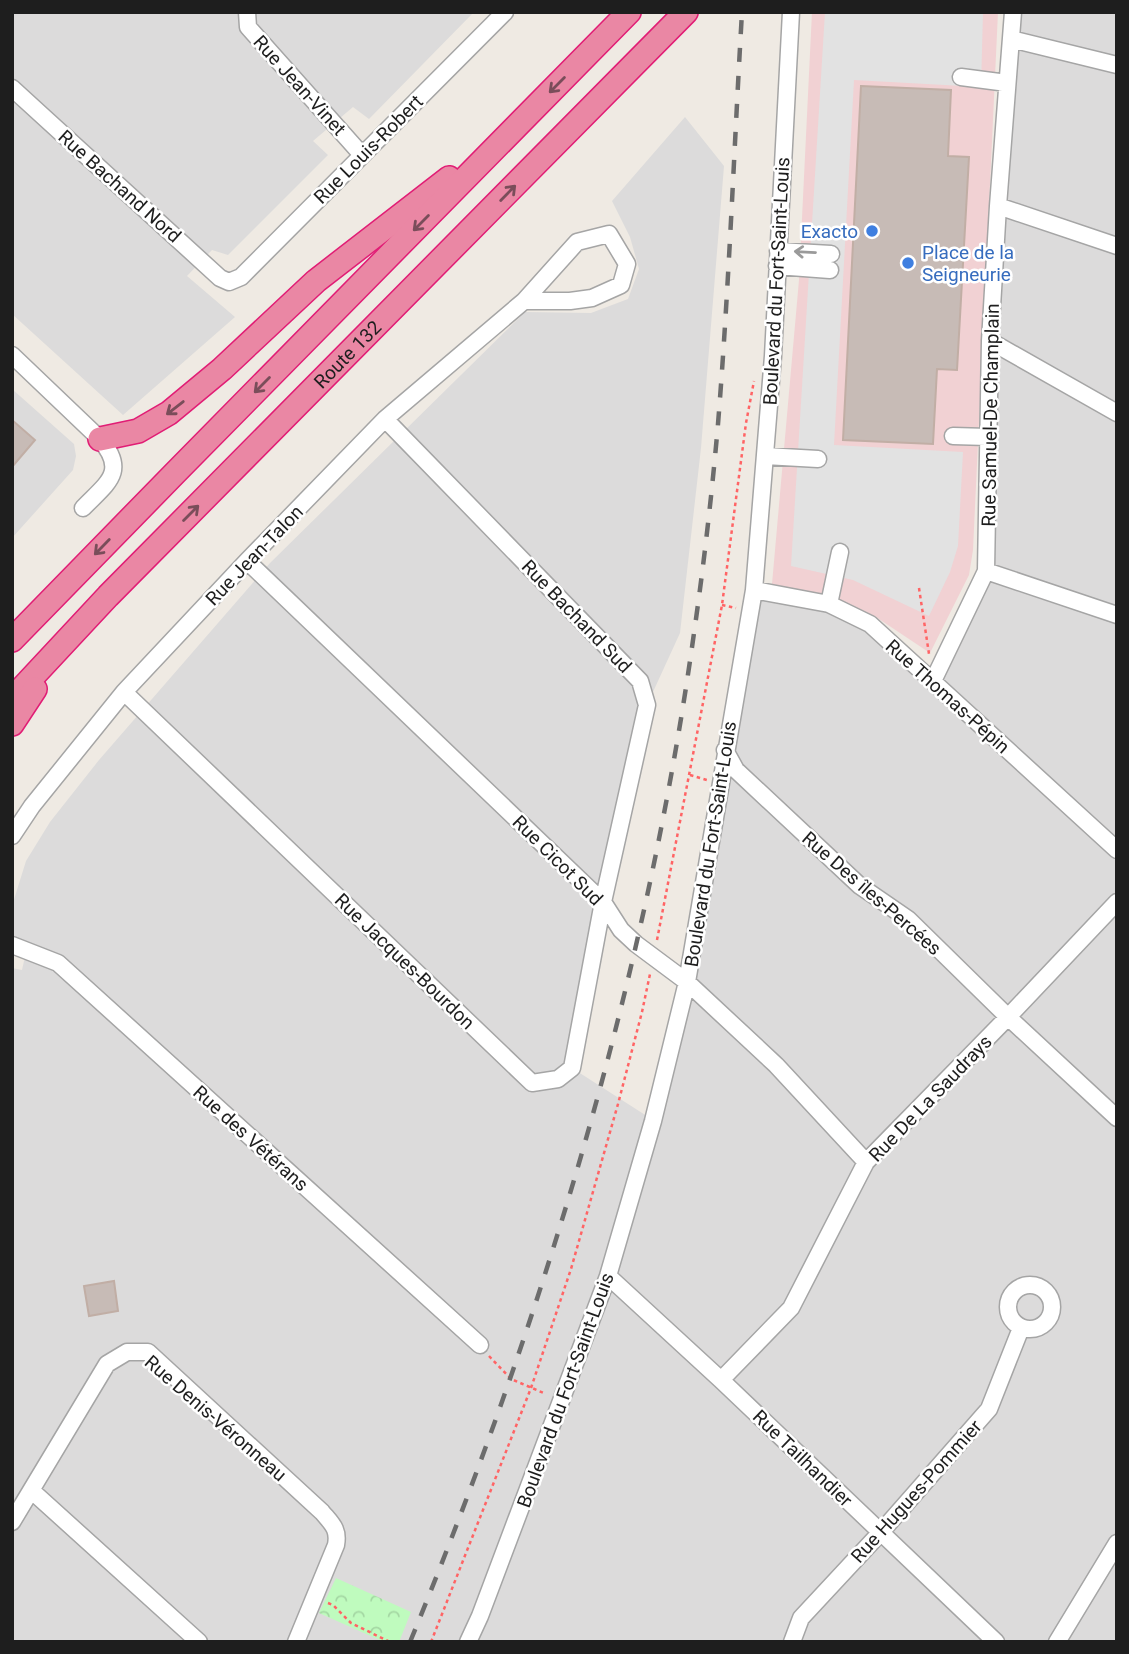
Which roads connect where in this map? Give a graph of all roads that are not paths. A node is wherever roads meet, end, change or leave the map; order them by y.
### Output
1 (247, 12) edge
2 (505, 12) edge
3 (629, 12) edge
4 (686, 12) edge
5 (791, 12) edge
6 (1013, 12) edge
7 (1011, 39) junction
8 (1117, 65) edge
9 (961, 77) dead end
10 (1007, 83) junction
11 (12, 88) edge
12 (521, 122) junction
13 (362, 155) junction
14 (998, 206) junction
15 (1117, 246) edge
16 (778, 259) junction
17 (831, 262) dead end
18 (229, 282) joint
19 (524, 301) junction
20 (990, 341) junction
21 (12, 355) edge
22 (1117, 413) edge
23 (385, 419) junction
24 (953, 436) dead end
25 (988, 437) junction
26 (100, 439) junction
27 (765, 456) junction
28 (818, 459) dead end
29 (83, 508) dead end
30 (841, 552) dead end
31 (247, 561) junction
32 (986, 571) junction
33 (754, 590) junction
34 (828, 604) junction
35 (1117, 615) edge
36 (70, 636) junction
37 (12, 640) edge
38 (933, 681) junction
39 (124, 692) junction
40 (12, 699) edge
41 (12, 724) edge
42 (725, 750) junction
43 (12, 836) edge
44 (1117, 850) edge
45 (603, 902) junction
46 (1117, 902) edge
47 (12, 945) edge
48 (687, 982) junction
49 (1008, 1017) junction
50 (1117, 1118) edge
51 (866, 1162) junction
52 (608, 1276) junction
53 (1021, 1328) dead end
54 (480, 1345) road end
55 (721, 1380) junction
56 (32, 1491) junction
57 (12, 1522) edge
58 (881, 1532) junction
59 (1117, 1543) edge
60 (199, 1642) edge
61 (296, 1642) edge
62 (468, 1642) edge
63 (792, 1642) edge
64 (996, 1642) edge
65 (1056, 1642) edge

1 - 13 street, Rue Jean-Vinet
2 - 13 street, Rue Louis-Robert
3 -> 12 highway, Route 132
36 -> 4 highway, Route 132
5 - 16 street, Boulevard du Fort-Saint-Louis
6 - 7 street, Rue Samuel-De Champlain
7 - 8 street
7 - 10 street, Rue Samuel-De Champlain
9 - 10 street
10 - 14 street, Rue Samuel-De Champlain
11 - 18 street, Rue Bachand Nord
12 -> 26 highway
12 -> 37 highway, Route 132
13 - 18 street, Rue Louis-Robert
14 - 15 street
14 - 20 street, Rue Samuel-De Champlain
16 - 17 street
16 - 27 street, Boulevard du Fort-Saint-Louis
19 - 19 street, Rue Jean-Talon
19 - 23 street, Rue Jean-Talon
20 - 22 street
20 - 25 street, Rue Samuel-De Champlain
21 - 26 street
23 - 31 street, Rue Jean-Talon
23 - 45 street, Rue Bachand Sud
24 - 25 street
25 - 32 street, Rue Samuel-De Champlain
26 - 29 street
27 - 28 street
27 - 33 street, Boulevard du Fort-Saint-Louis
30 - 34 street
31 - 39 street, Rue Jean-Talon
31 - 45 street, Rue Cicot Sud
32 - 35 street
32 - 38 street, Rue Samuel-De Champlain
33 - 34 street, Rue Thomas-Pépin
33 - 42 street, Boulevard du Fort-Saint-Louis
34 - 38 street, Rue Thomas-Pépin
36 - 40 highway, Route 132
36 - 41 highway
38 - 44 street, Rue Thomas-Pépin
39 - 43 street, Rue Jean-Talon
39 - 45 street, Rue Jacques-Bourdon
42 - 48 street, Boulevard du Fort-Saint-Louis
42 - 49 street, Rue Des îles-Percées
45 - 48 street, Rue Cicot Sud
46 - 49 street, Rue De La Saudrays
47 - 54 street, Rue des Vétérans
48 - 51 street, Rue Cicot Sud
48 - 52 street, Boulevard du Fort-Saint-Louis
49 - 50 street, Rue Des îles-Percées
49 - 51 street, Rue De La Saudrays
51 - 55 street, Rue De La Saudrays
52 - 55 street, Rue Tailhandier
52 - 62 street, Boulevard du Fort-Saint-Louis
53 - 58 street, Rue Hugues-Pommier
55 - 58 street, Rue Tailhandier
56 - 57 street, Rue Denis-Véronneau
56 - 60 street
56 - 61 street, Rue Denis-Véronneau
58 - 63 street, Rue Hugues-Pommier
58 - 64 street, Rue Tailhandier
59 - 65 street

